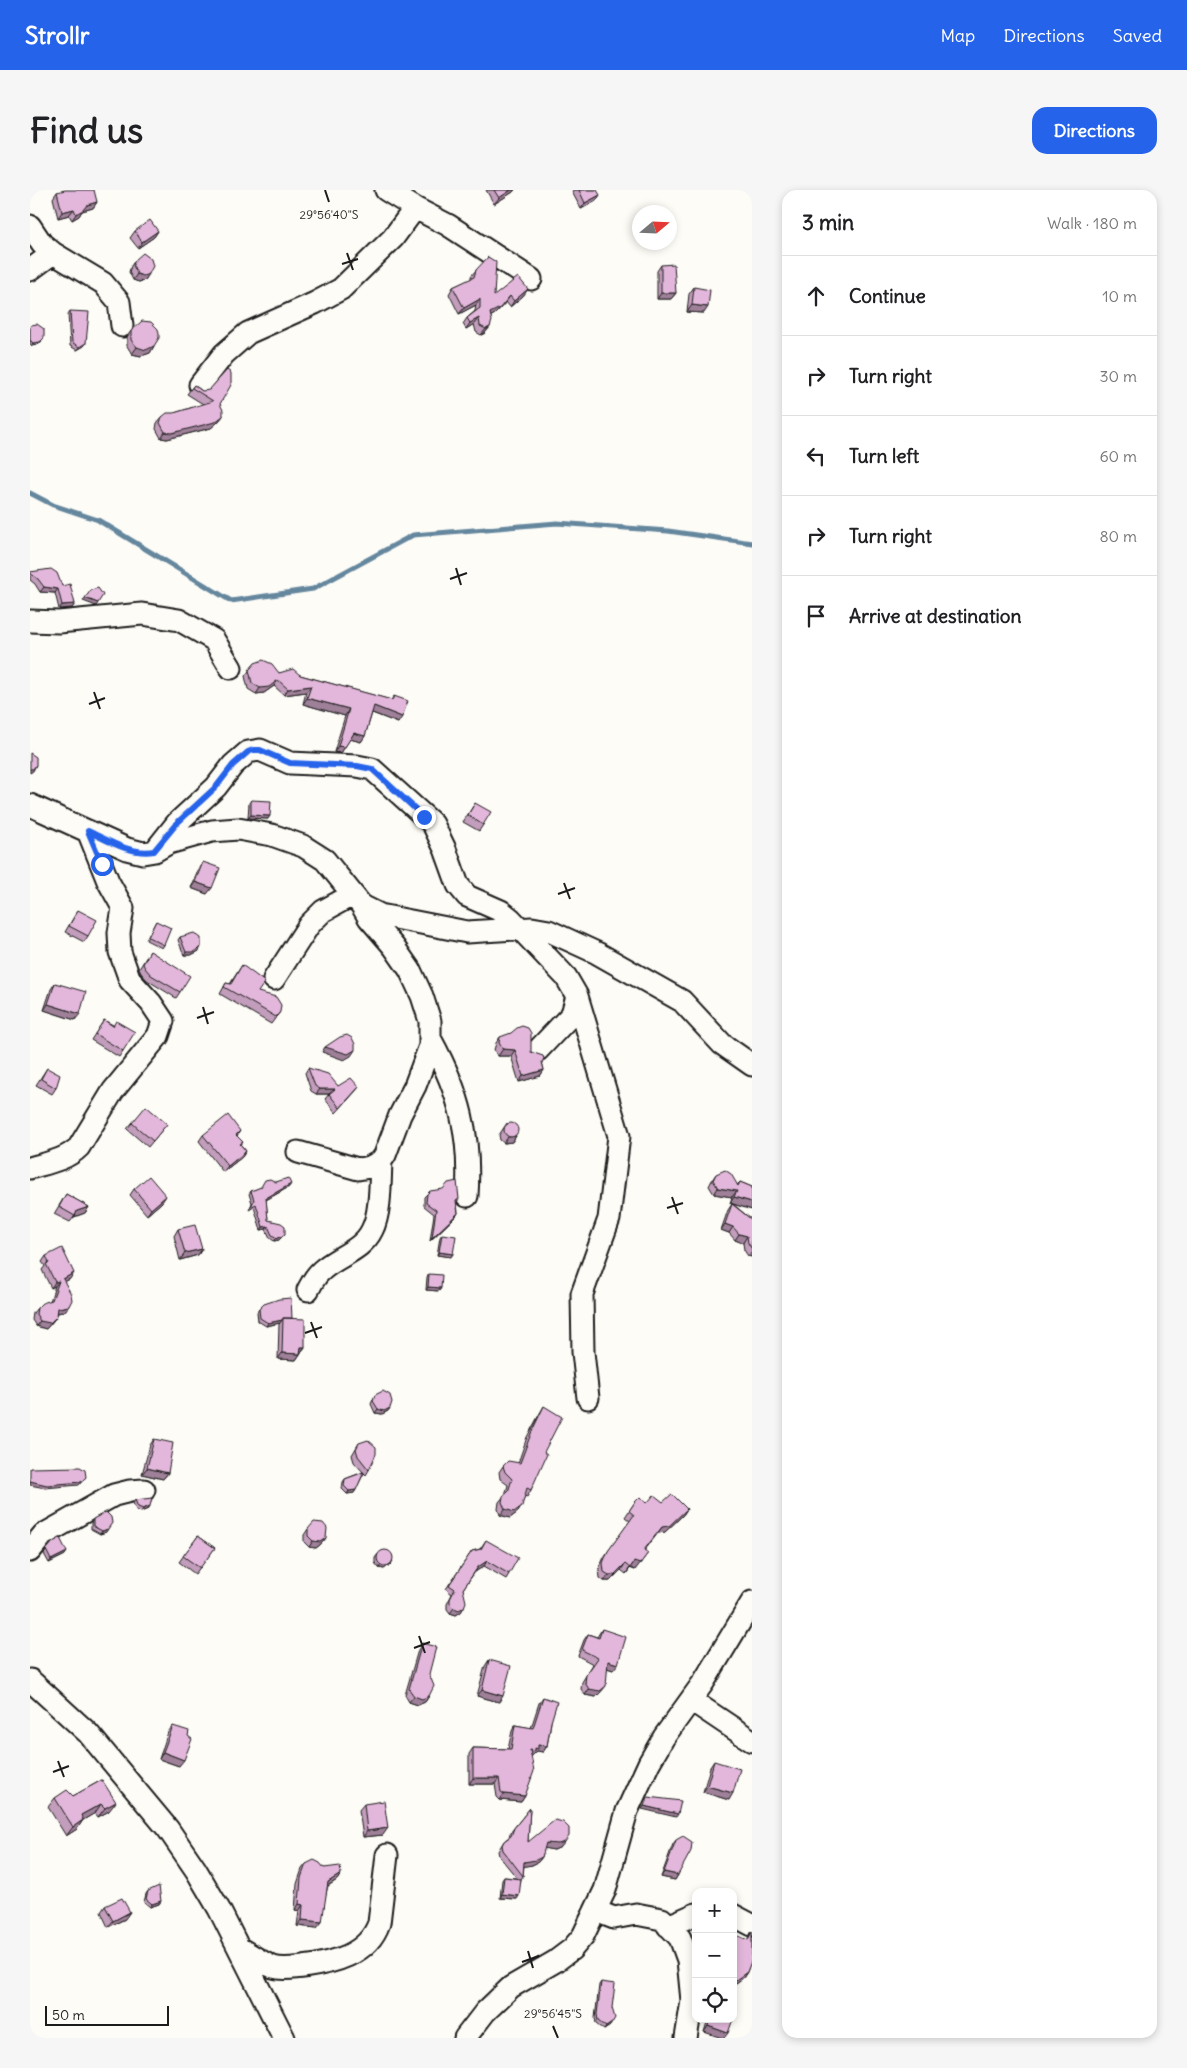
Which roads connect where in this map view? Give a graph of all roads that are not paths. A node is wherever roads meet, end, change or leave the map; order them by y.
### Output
1 (386, 190) edge
2 (414, 208) junction
3 (30, 226) edge
4 (53, 253) junction
5 (30, 270) edge
6 (531, 279) dead end
7 (122, 326) dead end
8 (200, 384) dead end
9 (30, 621) edge
10 (231, 668) dead end
11 (30, 805) edge
12 (88, 831) junction
13 (154, 851) junction
14 (357, 901) junction
15 (519, 929) junction
16 (274, 979) dead end
17 (577, 996) junction
18 (431, 1040) junction
19 (538, 1050) dead end
20 (752, 1065) edge
21 (298, 1152) dead end
22 (381, 1161) junction
23 (30, 1168) edge
24 (467, 1196) dead end
25 (308, 1290) dead end
26 (588, 1398) dead end
27 (144, 1490) dead end
28 (30, 1551) edge
29 (752, 1602) edge
30 (30, 1680) edge
31 (691, 1700) junction
32 (752, 1742) edge
33 (387, 1855) dead end
34 (596, 1911) junction
35 (692, 1916) edge
36 (737, 1917) edge
37 (752, 1925) edge
38 (668, 1926) junction
39 (239, 1947) junction
40 (284, 2038) edge
41 (465, 2038) edge
42 (686, 2038) edge

1 - 2 street
2 - 6 street
2 - 8 street
3 - 4 street
4 - 5 street
4 - 7 street
9 - 10 street
11 - 12 street
12 - 13 street
12 - 23 street
13 - 14 street
13 - 15 street
14 - 15 street
14 - 16 street
14 - 18 street
15 - 17 street
15 - 20 street
17 - 19 street
17 - 26 street
18 - 22 street
18 - 24 street
21 - 22 street
22 - 25 street
27 - 28 street
29 - 31 street
30 - 39 street
31 - 32 street
31 - 34 street
33 - 39 street
34 - 38 street
34 - 41 street
35 - 38 street
36 - 37 street
38 - 42 street
39 - 40 street

